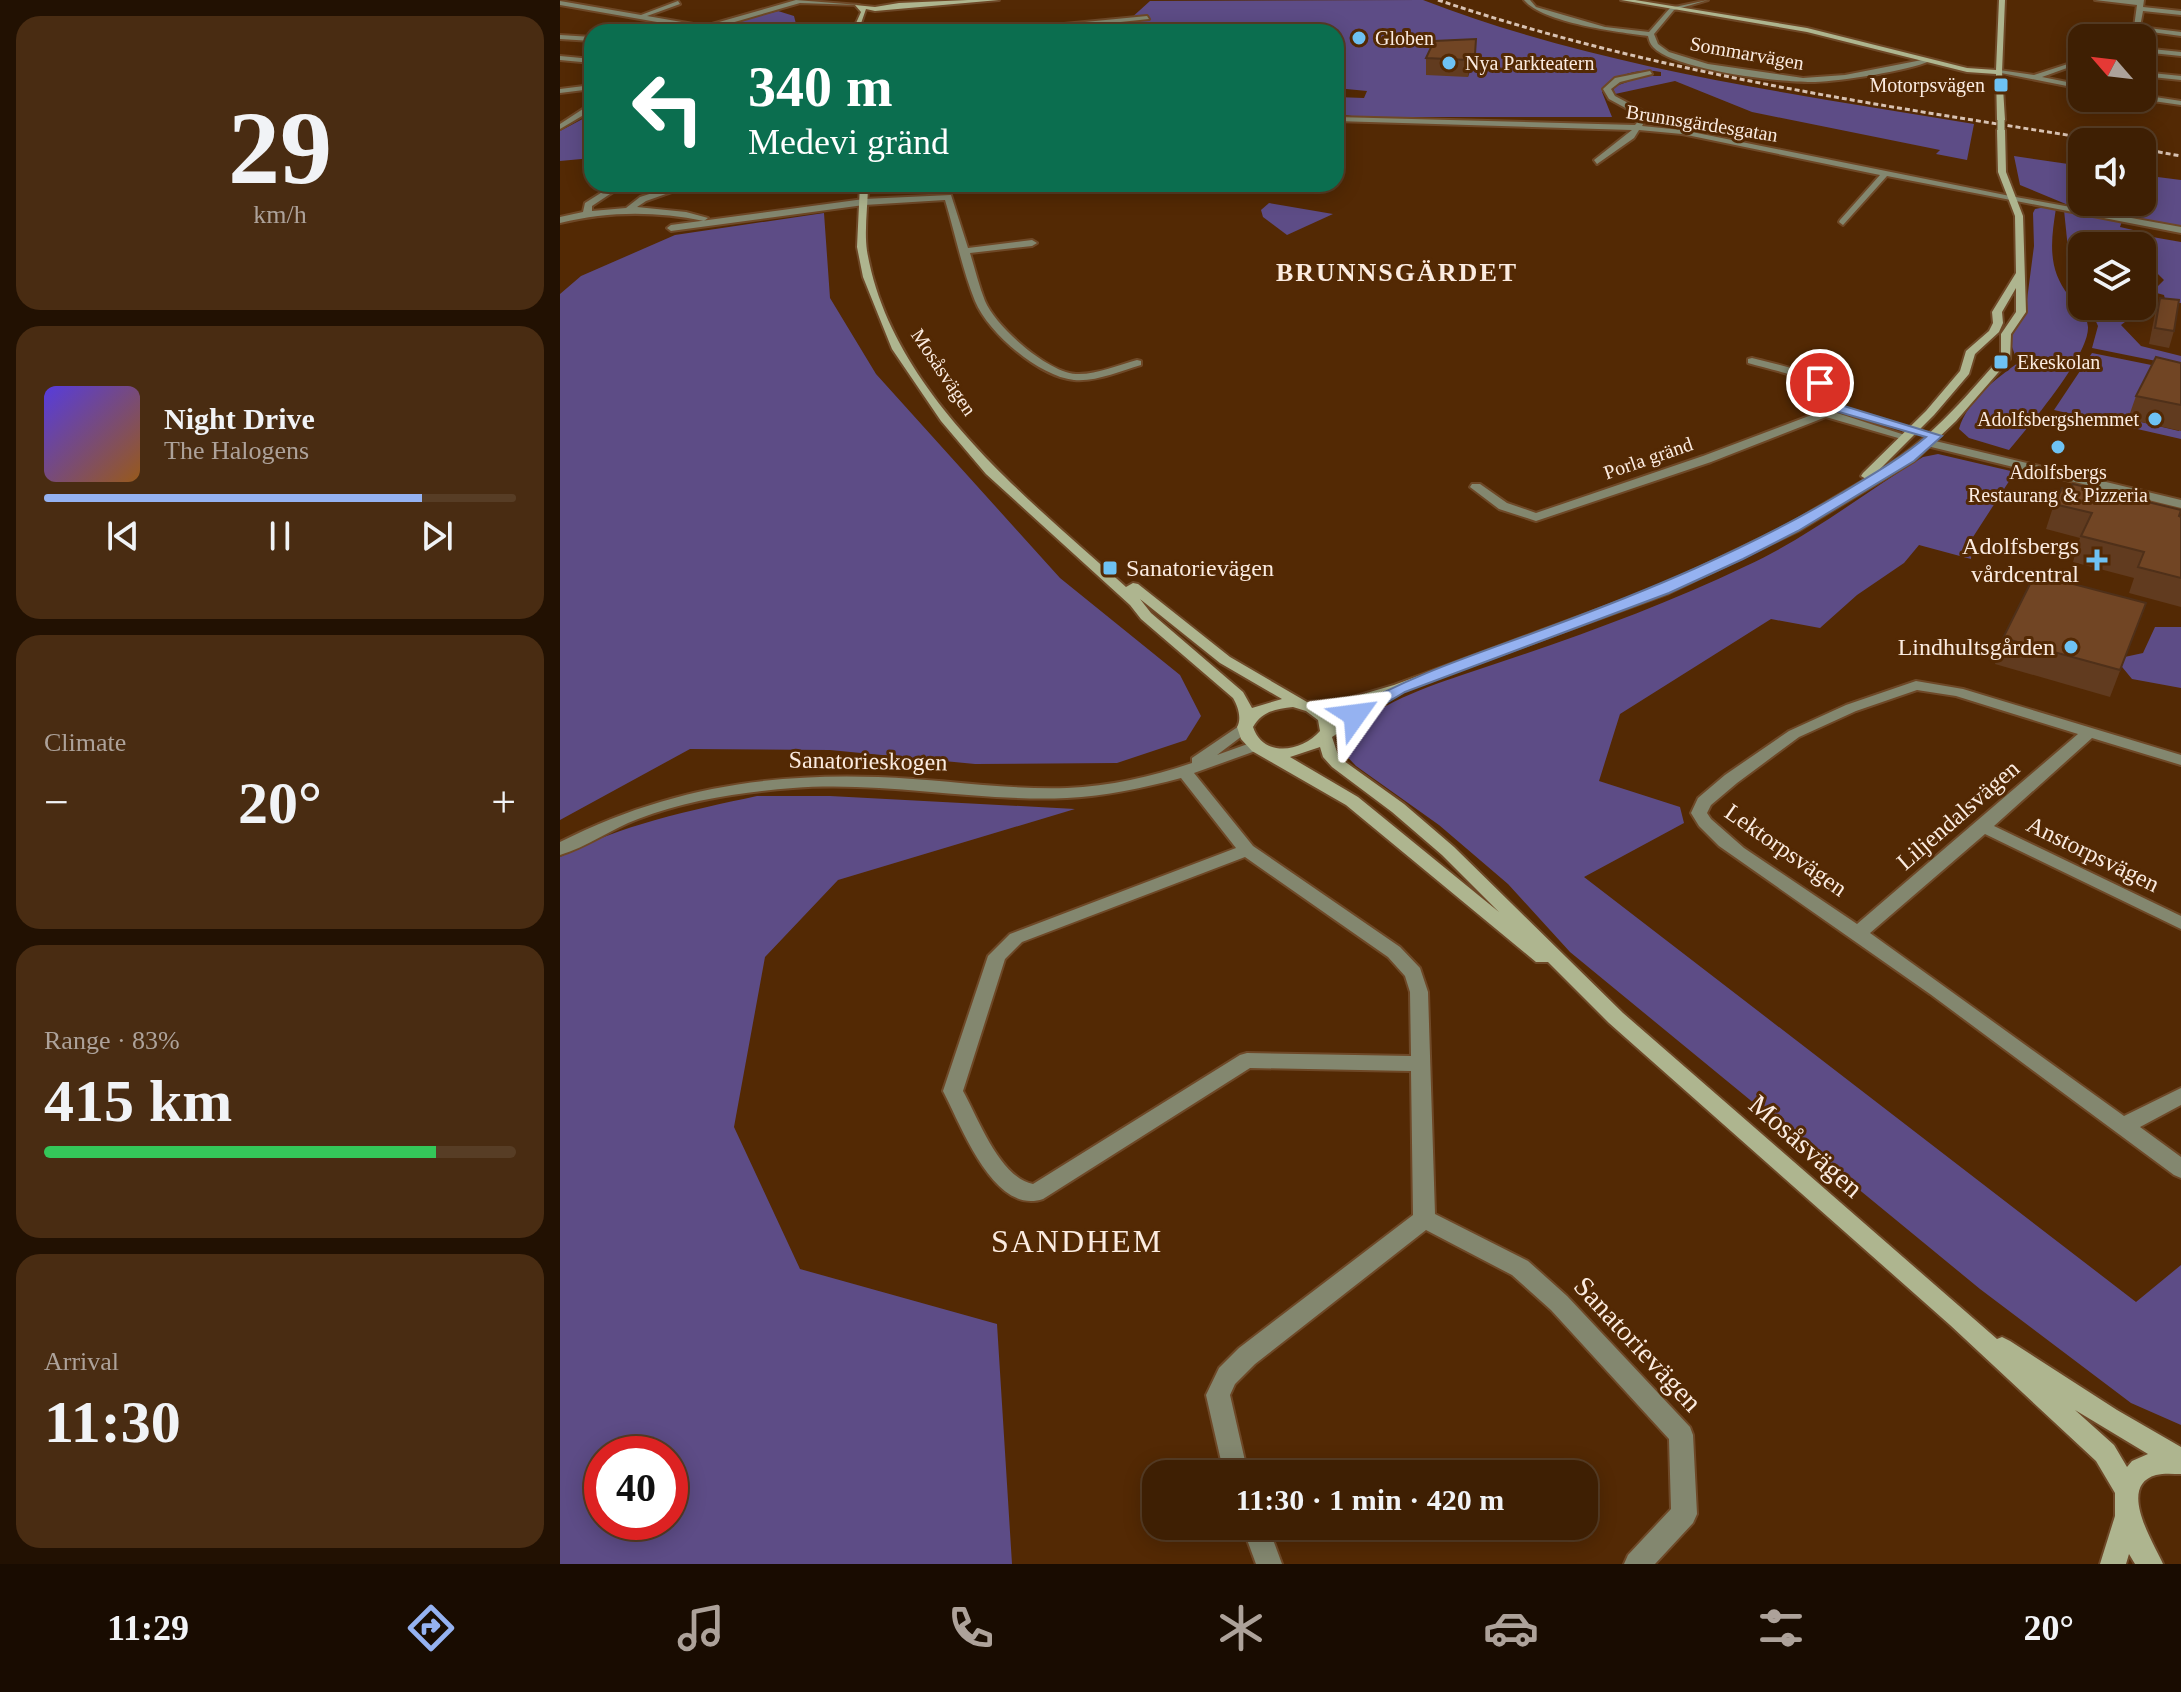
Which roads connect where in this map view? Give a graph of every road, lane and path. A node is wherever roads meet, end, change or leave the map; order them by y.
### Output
1 (996, 0) edge
2 (1527, 0) edge
3 (1624, 0) edge
4 (1705, 0) edge
5 (2002, 0) edge
6 (2098, 0) edge
7 (802, 1) edge
8 (902, 1) edge
9 (560, 3) edge
10 (678, 3) dead end
11 (859, 3) edge
12 (955, 4) junction
13 (2141, 4) edge
14 (886, 8) junction
15 (1672, 9) junction
16 (2181, 13) edge
17 (643, 16) junction
18 (1147, 18) dead end
19 (860, 19) junction
20 (684, 24) edge
21 (719, 24) edge
22 (858, 24) edge
23 (1085, 24) edge
24 (2138, 24) edge
25 (2156, 31) edge
26 (1651, 34) junction
27 (2181, 34) edge
28 (560, 37) edge
29 (584, 38) edge
30 (2156, 51) edge
31 (2181, 54) edge
32 (560, 58) edge
33 (584, 60) edge
34 (1927, 61) junction
35 (2068, 66) edge
36 (1999, 72) junction
37 (1650, 73) dead end
38 (2156, 75) edge
39 (2034, 77) junction
40 (2181, 78) edge
41 (2068, 84) edge
42 (584, 88) edge
43 (560, 91) edge
44 (2156, 99) edge
45 (2181, 103) edge
46 (584, 112) edge
47 (1344, 122) edge
48 (560, 127) edge
49 (1639, 127) junction
50 (1597, 162) dead end
51 (1886, 173) junction
52 (608, 192) edge
53 (665, 192) edge
54 (864, 192) edge
55 (2010, 199) junction
56 (864, 202) junction
57 (629, 209) junction
58 (587, 213) junction
59 (560, 220) edge
60 (717, 221) junction
61 (1843, 222) dead end
62 (671, 228) dead end
63 (2181, 230) edge
64 (1032, 243) dead end
65 (966, 251) junction
66 (2019, 275) junction
67 (1752, 361) dead end
68 (1137, 363) dead end
69 (1833, 411) junction
70 (1908, 433) junction
71 (1932, 439) junction
72 (1476, 487) dead end
73 (1852, 491) junction
74 (2181, 504) edge
75 (1158, 618) junction
76 (1399, 688) junction
77 (1306, 706) junction
78 (1246, 724) junction
79 (2089, 732) junction
80 (1326, 734) junction
81 (1263, 749) junction
82 (2181, 760) edge
83 (1184, 771) junction
84 (1983, 827) junction
85 (560, 849) edge
86 (1247, 850) junction
87 (2181, 923) edge
88 (1858, 933) junction
89 (1616, 1018) junction
90 (1420, 1064) junction
91 (2181, 1096) edge
92 (2123, 1126) junction
93 (2181, 1169) edge
94 (1424, 1219) junction
95 (1958, 1318) junction
96 (1233, 1460) edge
97 (2181, 1461) edge
98 (2127, 1489) junction
99 (2126, 1519) junction
100 (1260, 1540) edge
101 (1269, 1564) edge
102 (1637, 1564) edge
103 (2113, 1564) edge
104 (2150, 1564) edge

1 - 12 street
2 - 26 street
3 - 15 street
4 - 15 street
5 - 36 street
6 - 13 street
7 - 11 street
7 - 21 street
8 - 12 street
8 - 14 street
9 - 17 street
10 - 17 street
11 - 14 street
11 - 19 street
12 - 14 street
13 - 16 street
13 - 24 street
14 - 19 street
15 - 26 street, Sommarvägen
15 - 34 street
17 - 20 street
18 - 23 street
19 - 22 street
25 - 27 street
26 - 34 street, Sommarvägen
28 - 29 street
30 - 31 street
32 - 33 street
34 - 36 street
35 - 39 street
36 - 39 street
36 - 55 street
37 - 49 street
38 - 40 street
39 - 41 street
42 - 43 street
44 - 45 street
46 - 48 street
47 - 49 street, Brunnsgärdesgatan
49 - 50 street
49 - 51 street, Brunnsgärdesgatan
51 - 55 street, Brunnsgärdesgatan
51 - 61 street
52 - 58 street
53 - 57 street
54 - 56 street, Mosåsvägen
55 - 63 street, Brunnsgärdesgatan
55 - 66 street
56 - 60 street
56 - 65 street
56 - 75 street, Mosåsvägen
57 - 58 street
57 - 60 street
58 - 59 street
60 - 62 street
64 - 65 street
65 - 68 street
66 - 70 street
66 - 71 street
67 - 69 street
69 - 70 street
69 - 72 street, Porla gränd
70 - 71 street
70 - 73 street
71 - 73 street
71 - 74 street
73 - 76 street
75 - 77 street, Mosåsvägen
75 - 78 street, Mosåsvägen
76 - 77 street
76 - 80 street
77 - 78 street
77 - 80 street, Mosåsvägen
78 - 81 street, Mosåsvägen
78 - 83 street
79 - 82 street, Lektorpsvägen
79 - 84 street, Liljendalsvägen
79 - 88 street, Lektorpsvägen
80 - 81 street
80 - 89 street, Mosåsvägen
81 - 83 street
81 - 89 street, Mosåsvägen
83 - 85 street, Sanatorieskogen
83 - 86 street
84 - 87 street, Anstorpsvägen
84 - 88 street, Liljendalsvägen
86 - 90 street
86 - 90 street
88 - 92 street, Lektorpsvägen
89 - 95 street, Mosåsvägen
90 - 94 street
91 - 92 street
92 - 93 street, Lektorpsvägen
94 - 96 street
94 - 102 street, Sanatorievägen
95 - 97 street, Mosåsvägen
95 - 98 street, Mosåsvägen
97 - 98 street
98 - 99 street
99 - 103 street
99 - 104 street
100 - 101 street

